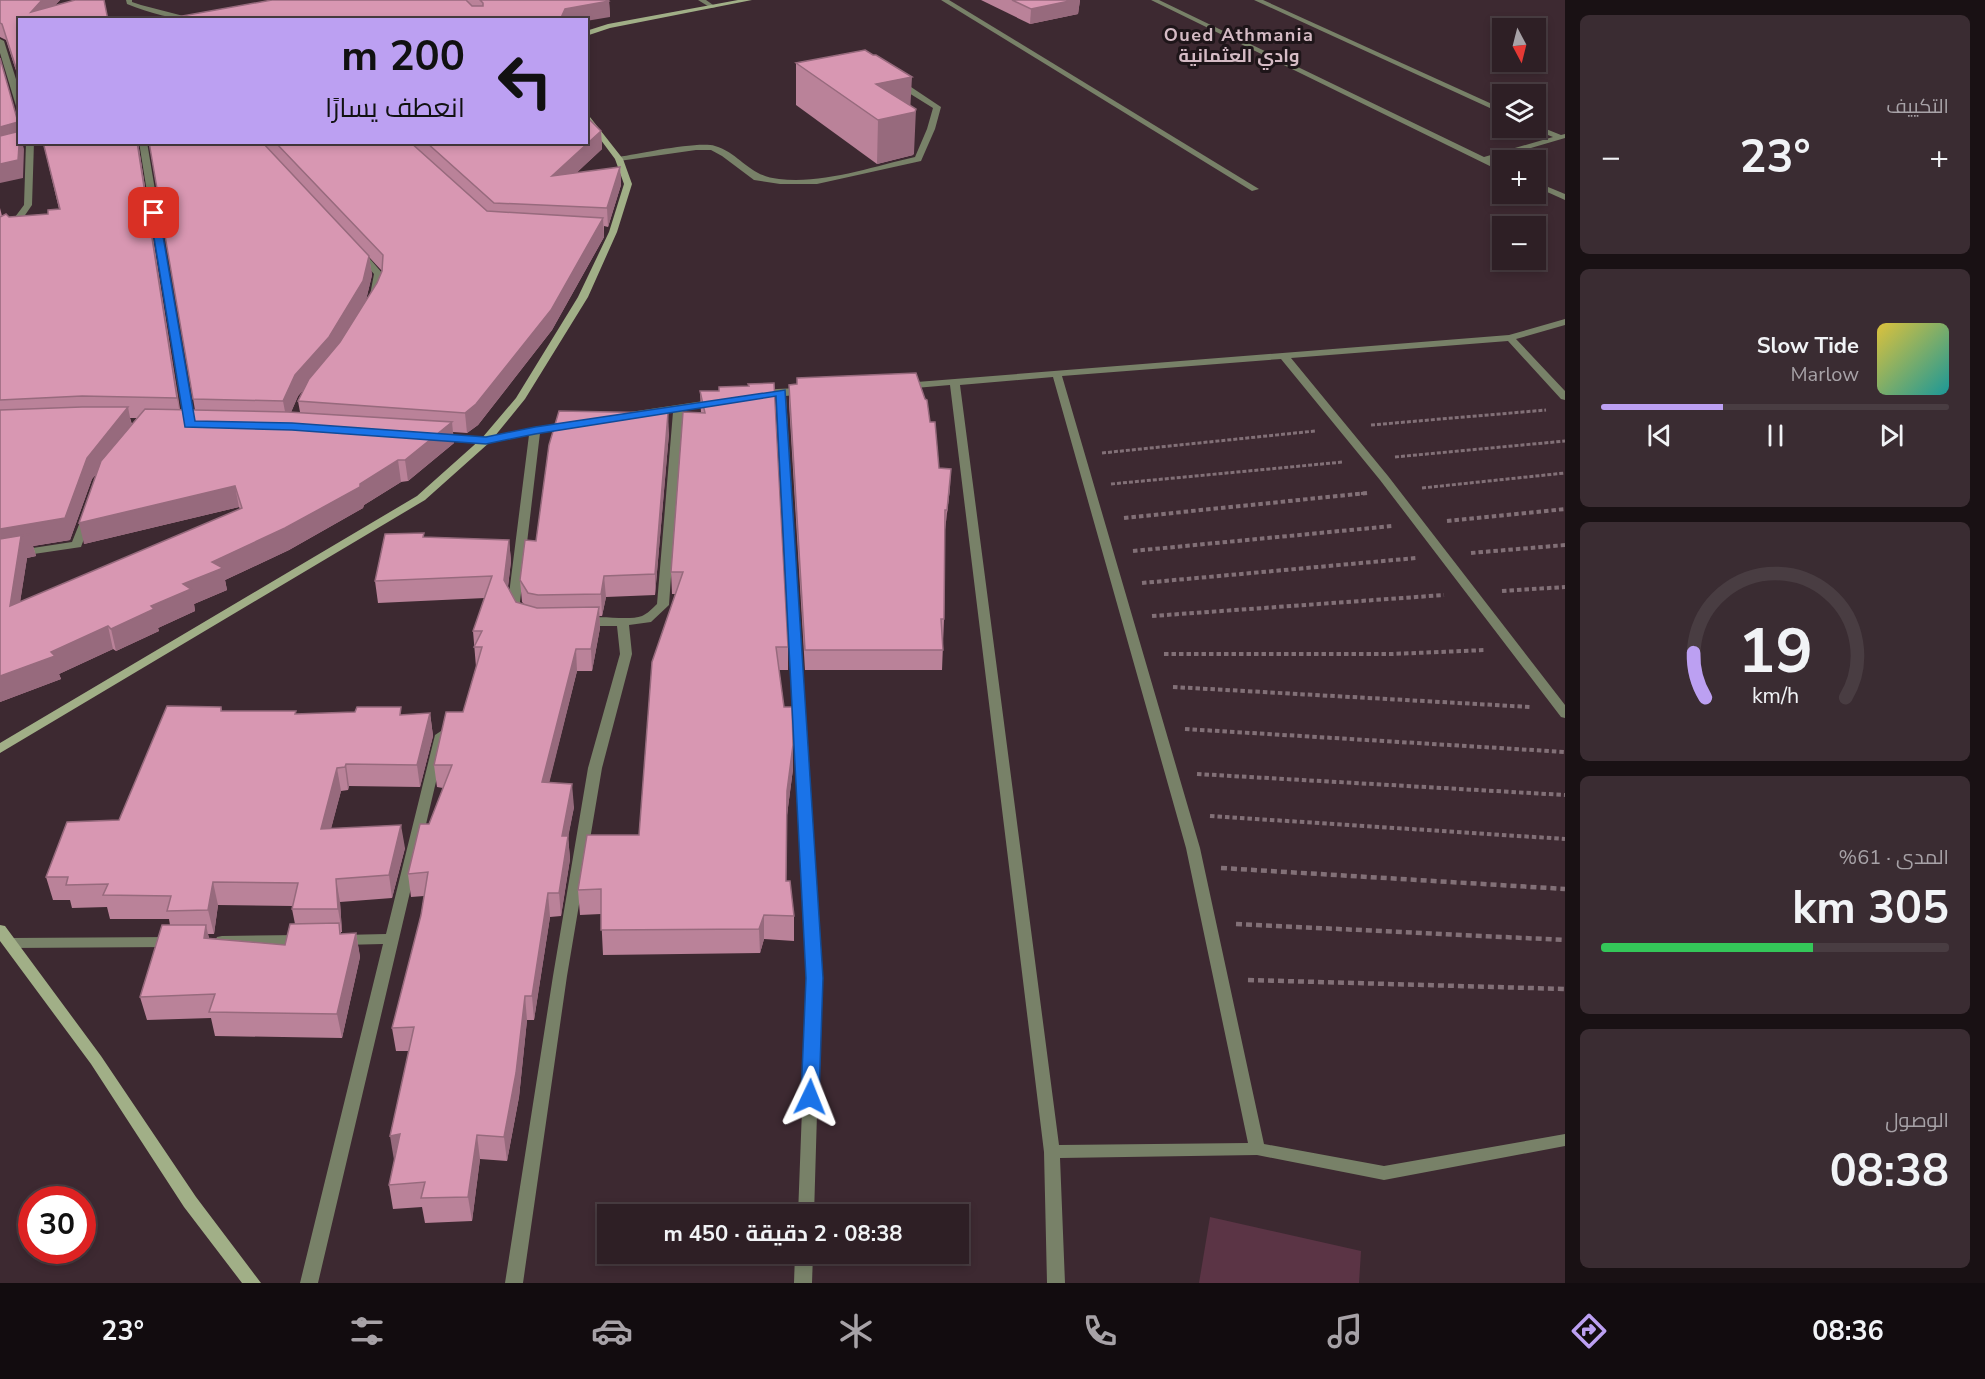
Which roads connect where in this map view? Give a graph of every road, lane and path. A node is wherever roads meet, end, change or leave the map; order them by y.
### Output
1 (129, 0) edge
2 (701, 0) edge
3 (749, 0) edge
4 (944, 0) edge
5 (1154, 0) edge
6 (1257, 0) edge
7 (713, 7) junction
8 (187, 18) edge
9 (608, 26) joint
10 (588, 31) edge
11 (0, 41) edge
12 (886, 77) edge
13 (18, 100) edge
14 (1492, 107) edge
15 (588, 117) edge
16 (1546, 130) edge
17 (1562, 136) edge
18 (28, 144) edge
19 (32, 144) edge
20 (143, 144) edge
21 (20, 146) edge
22 (619, 159) junction
23 (1483, 160) junction
24 (1492, 164) edge
25 (1546, 188) edge
26 (1255, 189) dead end
27 (1565, 197) edge
28 (21, 215) junction
29 (0, 218) edge
30 (0, 235) edge
31 (356, 248) edge
32 (373, 301) edge
33 (1565, 322) edge
34 (1510, 339) junction
35 (1284, 356) junction
36 (1058, 375) junction
37 (956, 384) junction
38 (897, 387) edge
39 (816, 391) edge
40 (781, 392) junction
41 (747, 397) edge
42 (1565, 397) edge
43 (724, 401) edge
44 (678, 407) junction
45 (1553, 409) dead end
46 (623, 416) edge
47 (579, 423) edge
48 (201, 425) edge
49 (1343, 428) junction
50 (535, 430) junction
51 (431, 437) edge
52 (486, 440) junction
53 (1565, 441) edge
54 (1080, 455) junction
55 (1368, 459) junction
56 (1565, 473) edge
57 (1089, 486) junction
58 (1394, 491) junction
59 (92, 501) edge
60 (1565, 509) edge
61 (1099, 520) junction
62 (1419, 524) junction
63 (1565, 545) edge
64 (1108, 553) junction
65 (1444, 555) junction
66 (0, 556) edge
67 (1118, 585) junction
68 (1565, 587) edge
69 (1473, 593) junction
70 (1127, 617) junction
71 (531, 620) edge
72 (571, 622) edge
73 (623, 622) junction
74 (1517, 648) junction
75 (1138, 654) junction
76 (1147, 686) junction
77 (1563, 711) edge
78 (1158, 727) junction
79 (441, 735) edge
80 (0, 749) edge
81 (1565, 752) edge
82 (1171, 772) junction
83 (1565, 795) edge
84 (1183, 814) junction
85 (1565, 839) edge
86 (1197, 866) junction
87 (1565, 889) edge
88 (1209, 923) junction
89 (0, 930) edge
90 (392, 939) junction
91 (1565, 940) edge
92 (189, 941) edge
93 (213, 941) edge
94 (10, 944) junction
95 (1221, 979) junction
96 (1565, 989) edge
97 (1565, 1140) edge
98 (1257, 1149) junction
99 (1053, 1152) junction
100 (806, 1204) edge
101 (804, 1264) edge
102 (252, 1283) edge
103 (309, 1283) edge
104 (514, 1283) edge
105 (803, 1283) edge
106 (1056, 1283) edge

1 - 8 street
2 - 7 street
3 - 7 main road
4 - 26 street
5 - 23 street
6 - 14 street
7 - 9 main road
9 - 10 street
11 - 13 street
12 - 22 street
15 - 22 main road
16 - 17 street
17 - 23 street
18 - 21 street
19 - 28 street
20 - 48 street
22 - 52 main road
23 - 24 street
25 - 27 street
28 - 29 street
28 - 30 street
31 - 32 street
33 - 34 street
34 - 35 street
34 - 42 street
35 - 36 street
35 - 49 street
36 - 37 street
36 - 54 street
37 - 38 street
37 - 99 street
39 - 40 street
40 - 41 street
40 - 100 street
43 - 44 street
44 - 46 street
44 - 73 street
45 - 49 path
47 - 50 street
49 - 54 path
49 - 55 street
50 - 52 street
50 - 71 street
51 - 52 street
52 - 80 main road
53 - 55 path
54 - 57 street
55 - 57 path
55 - 58 street
56 - 58 path
57 - 61 street
58 - 61 path
58 - 62 street
59 - 66 street
60 - 62 path
61 - 64 street
62 - 64 path
62 - 65 street
63 - 65 path
64 - 67 street
65 - 67 path
65 - 69 street
67 - 70 street
68 - 69 path
69 - 70 path
69 - 74 street
70 - 75 street
72 - 73 street
73 - 104 street
74 - 75 path
74 - 77 street
75 - 76 street
76 - 77 path
76 - 78 street
78 - 81 path
78 - 82 street
79 - 90 street
82 - 83 path
82 - 84 street
84 - 85 path
84 - 86 street
86 - 87 path
86 - 88 street
88 - 91 path
88 - 95 street
89 - 94 main road
90 - 93 street
90 - 103 street
92 - 94 street
94 - 102 main road
95 - 96 path
95 - 98 street
97 - 98 street
98 - 99 street
99 - 106 street
101 - 105 street

